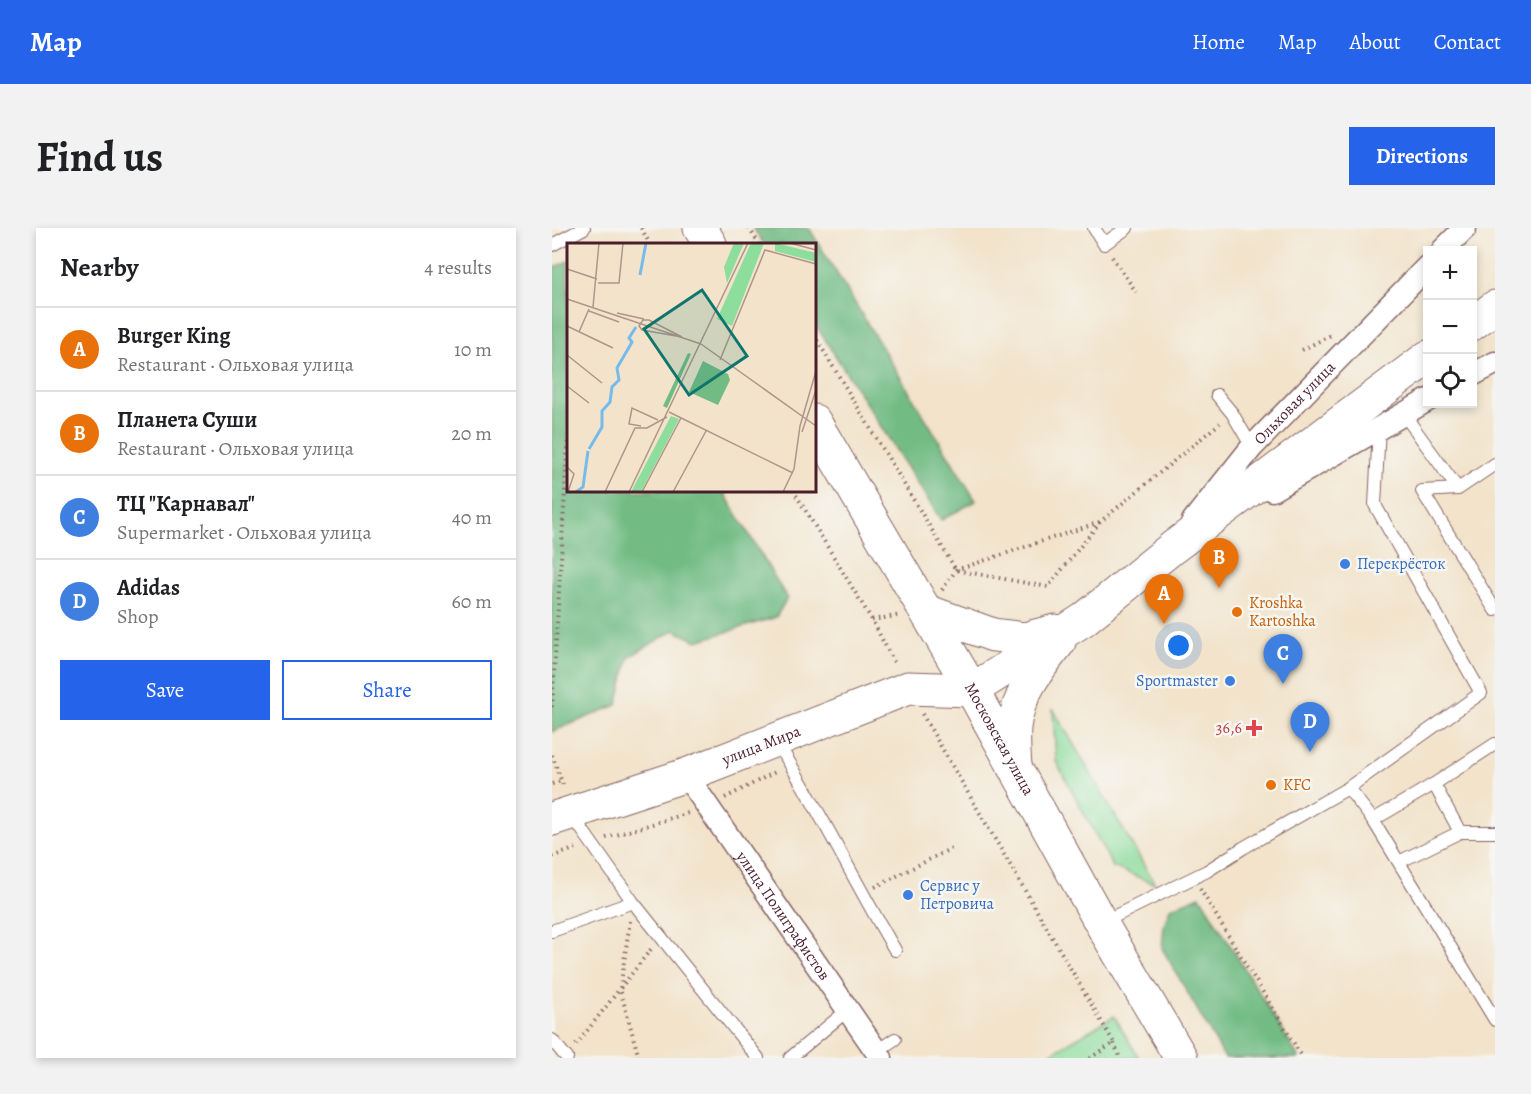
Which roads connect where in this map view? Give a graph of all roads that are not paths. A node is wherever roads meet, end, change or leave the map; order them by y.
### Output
1 (584, 228) edge
2 (700, 228) edge
3 (1094, 228) edge
4 (1127, 228) edge
5 (1465, 228) edge
6 (709, 243) edge
7 (552, 244) edge
8 (1447, 246) edge
9 (1423, 271) edge
10 (1495, 307) edge
11 (1477, 321) edge
12 (1423, 361) edge
13 (1495, 363) edge
14 (1477, 373) edge
15 (1217, 395) dead end
16 (1423, 403) edge
17 (1404, 413) junction
18 (816, 425) edge
19 (1379, 427) junction
20 (1252, 447) junction
21 (1495, 464) edge
22 (1458, 489) junction
23 (1172, 549) junction
24 (1495, 610) edge
25 (926, 611) junction
26 (1071, 627) junction
27 (972, 690) junction
28 (1495, 744) edge
29 (783, 751) junction
30 (1015, 766) junction
31 (686, 775) junction
32 (1434, 784) junction
33 (1348, 788) junction
34 (561, 816) edge
35 (1373, 820) junction
36 (1460, 832) junction
37 (1495, 832) edge
38 (1399, 862) junction
39 (633, 902) junction
40 (1101, 923) junction
41 (552, 931) edge
42 (895, 950) dead end
43 (849, 1009) junction
44 (1495, 1020) edge
45 (552, 1040) edge
46 (884, 1050) edge
47 (566, 1058) edge
48 (758, 1058) edge
49 (790, 1058) edge
50 (1181, 1058) edge

1 - 7 lane
2 - 6 main road
3 - 4 lane
5 - 8 street
9 - 20 street, Ольховая улица
10 - 11 main road
12 - 23 main road, Ольховая улица
13 - 14 street
15 - 20 lane
16 - 17 street, Ольховая улица
17 - 19 street, Ольховая улица
17 - 22 lane
18 - 25 main road, Московская улица
19 - 23 street, Ольховая улица
19 - 33 lane
20 - 23 street, Ольховая улица
21 - 22 lane
22 - 24 lane
23 - 26 main road, Ольховая улица
25 - 26 main road
25 - 27 main road, Московская улица
26 - 27 main road, Ольховая улица
26 - 30 main road
27 - 29 main road, улица Мира
27 - 30 main road, Московская улица
28 - 32 lane
29 - 31 main road, улица Мира
29 - 42 lane
30 - 40 main road, Московская улица
31 - 34 main road, улица Мира
31 - 43 street, улица Полиграфистов
32 - 35 lane
32 - 36 lane
33 - 35 lane
33 - 40 lane
34 - 39 lane
35 - 38 lane
36 - 37 lane
36 - 38 lane
38 - 44 lane
39 - 41 lane
39 - 48 lane
40 - 50 main road, Московская улица
43 - 46 street, улица Полиграфистов
43 - 49 lane
45 - 47 lane

